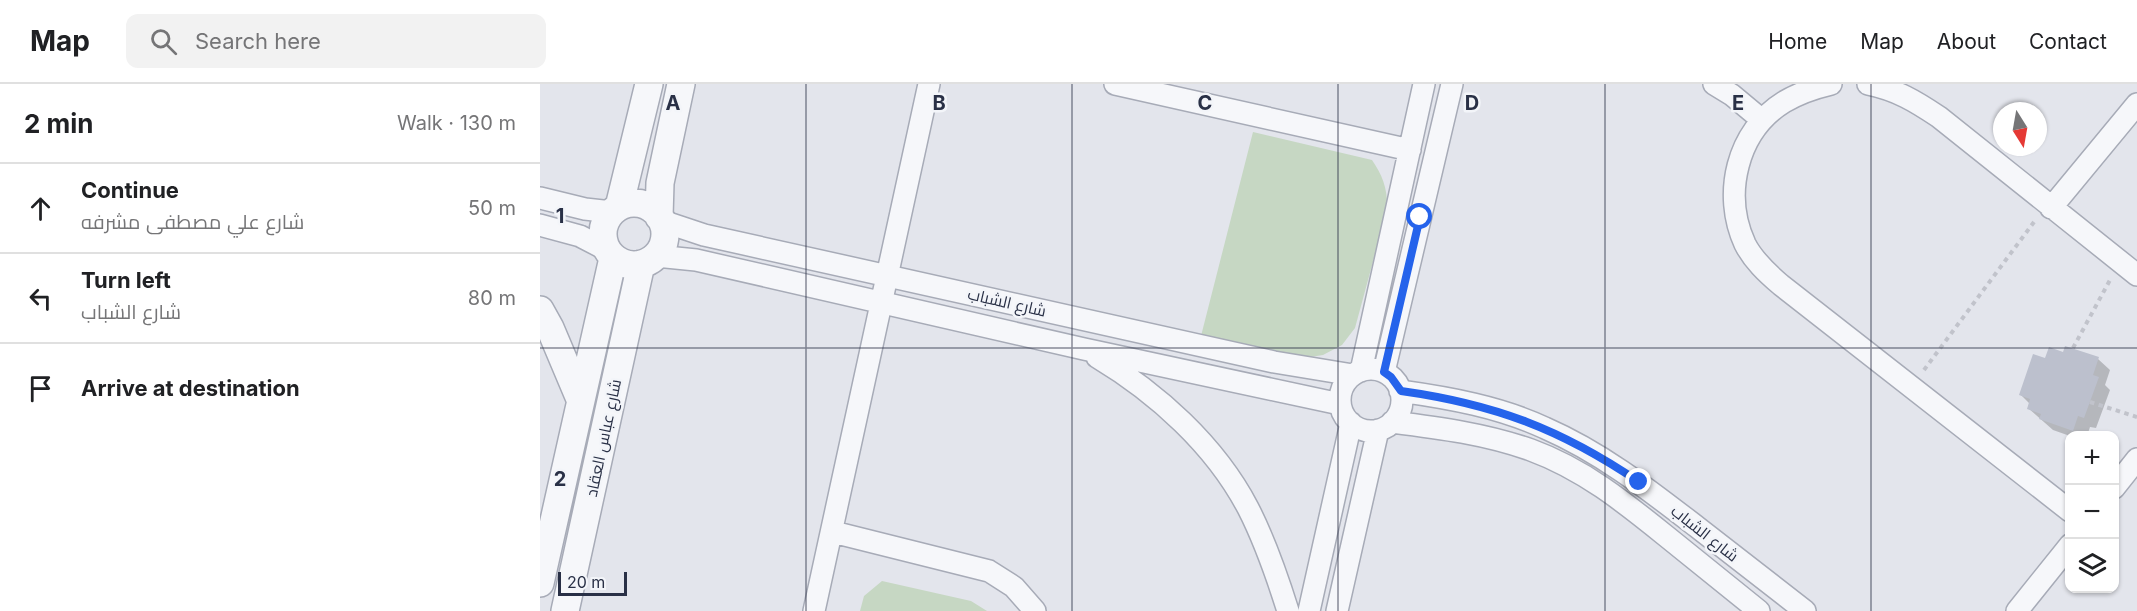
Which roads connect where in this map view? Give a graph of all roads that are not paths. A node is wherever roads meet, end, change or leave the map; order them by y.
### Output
1 (649, 84) edge
2 (681, 84) edge
3 (929, 84) edge
4 (1115, 84) edge
5 (1424, 84) edge
6 (1452, 84) edge
7 (1714, 84) edge
8 (1831, 84) edge
9 (1868, 84) edge
10 (1173, 90) edge
11 (2137, 104) edge
12 (1762, 120) junction
13 (1410, 150) junction
14 (540, 198) edge
15 (2049, 206) junction
16 (616, 209) junction
17 (661, 219) junction
18 (540, 225) edge
19 (610, 254) junction
20 (648, 260) junction
21 (888, 275) junction
22 (2137, 275) edge
23 (882, 303) junction
24 (540, 310) edge
25 (1084, 349) junction
26 (1384, 372) junction
27 (1357, 373) junction
28 (1401, 391) junction
29 (580, 399) junction
30 (1340, 404) junction
31 (1351, 423) junction
32 (1385, 426) junction
33 (2137, 459) edge
34 (2117, 485) edge
35 (2065, 507) edge
36 (832, 532) junction
37 (2065, 550) edge
38 (540, 583) edge
39 (565, 611) edge
40 (814, 611) edge
41 (1035, 611) edge
42 (1288, 611) edge
43 (1309, 611) edge
44 (1337, 611) edge
45 (1759, 611) edge
46 (1805, 611) edge
47 (2017, 611) edge

1 - 16 street
2 - 17 street
3 - 21 street
4 - 10 street
5 - 13 street
6 - 26 street
7 - 12 street
8 - 12 street
9 - 15 street
10 - 13 street
11 - 15 street
12 - 35 street
13 - 27 street
14 - 16 street
15 - 22 street
16 - 17 street
16 - 19 street
17 - 20 street
17 - 21 street, شارع الشباب
18 - 19 street
19 - 20 street
19 - 29 street, شارع عباس العقاد
20 - 23 street, شارع الشباب
20 - 39 street, شارع عباس العقاد
21 - 23 street
21 - 27 street, شارع الشباب
23 - 25 street, شارع الشباب
23 - 36 street
24 - 29 street
25 - 30 street, شارع الشباب
25 - 42 street
26 - 27 street
26 - 28 street
27 - 30 street
28 - 32 street
28 - 46 street, شارع الشباب
29 - 38 street, شارع عباس العقاد
30 - 31 street
31 - 32 street
31 - 43 street
32 - 44 street
32 - 45 street, شارع الشباب
33 - 34 street
36 - 40 street
36 - 41 street
37 - 47 street

